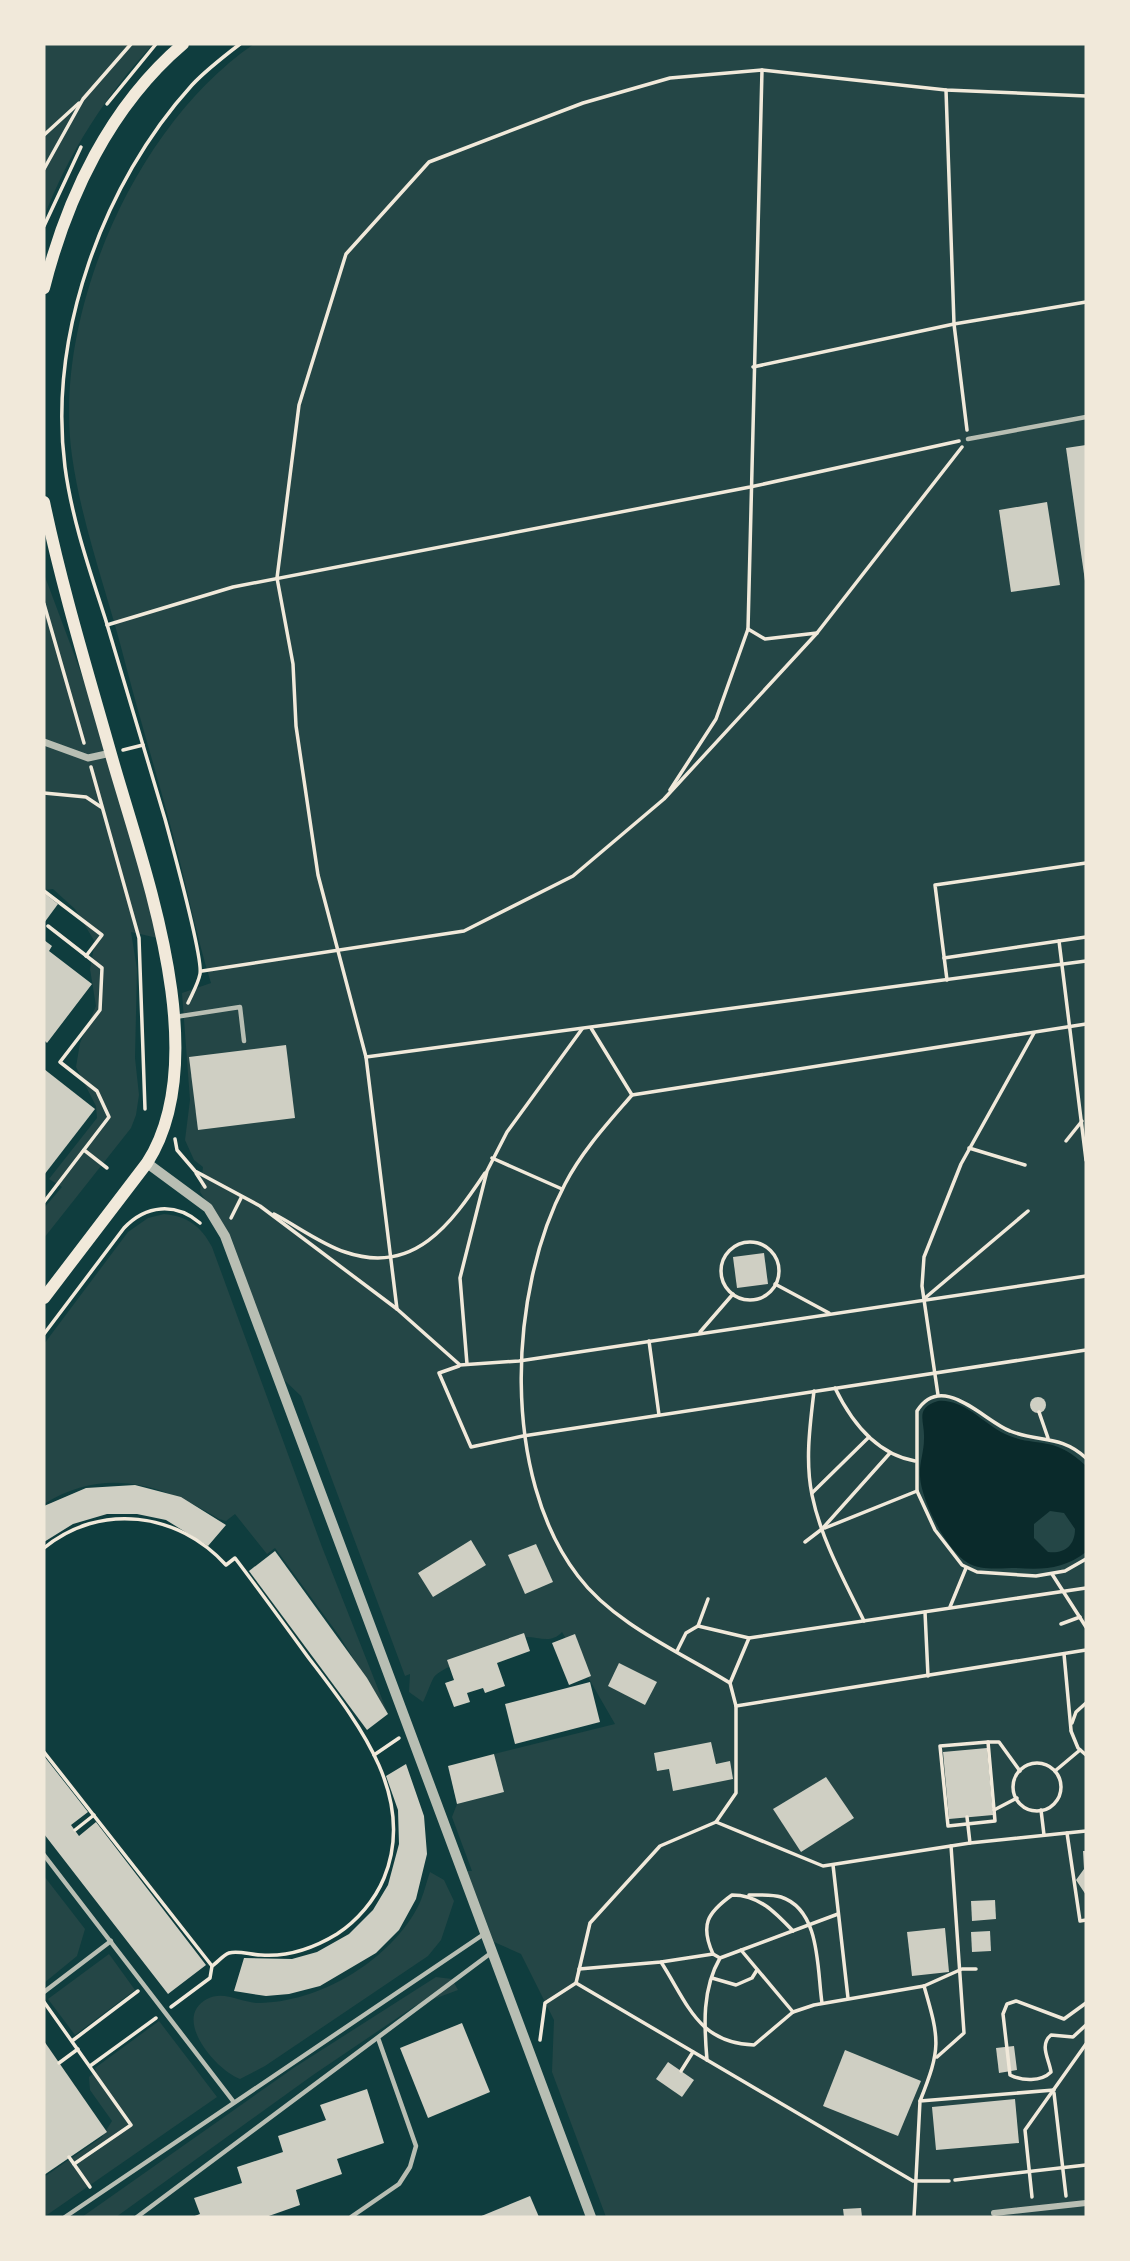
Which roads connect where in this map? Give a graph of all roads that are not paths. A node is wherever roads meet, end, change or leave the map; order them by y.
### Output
1 (183, 44) edge
2 (44, 288) edge
3 (1086, 417) edge
4 (968, 439) road end
5 (44, 502) edge
6 (44, 742) edge
7 (111, 753) junction
8 (179, 1016) junction
9 (244, 1041) dead end
10 (147, 1163) junction
11 (44, 1298) edge
12 (44, 1855) edge
13 (484, 1934) junction
14 (111, 1941) junction
15 (491, 1953) junction
16 (44, 1992) edge
17 (378, 2038) junction
18 (233, 2101) junction
19 (1086, 2203) edge
20 (994, 2213) dead end
21 (65, 2217) edge
22 (137, 2217) edge
23 (351, 2217) edge
24 (591, 2217) edge

1 - 2 main road
3 - 4 lane
5 - 7 main road
6 - 7 street
7 - 8 main road
8 - 9 lane
8 - 10 main road
10 - 11 main road
10 - 13 street
12 - 14 lane
13 - 15 street
13 - 18 lane
14 - 16 lane
14 - 18 lane
15 - 17 lane
15 - 24 street
17 - 22 lane
17 - 23 lane
18 - 21 lane
19 - 20 street

